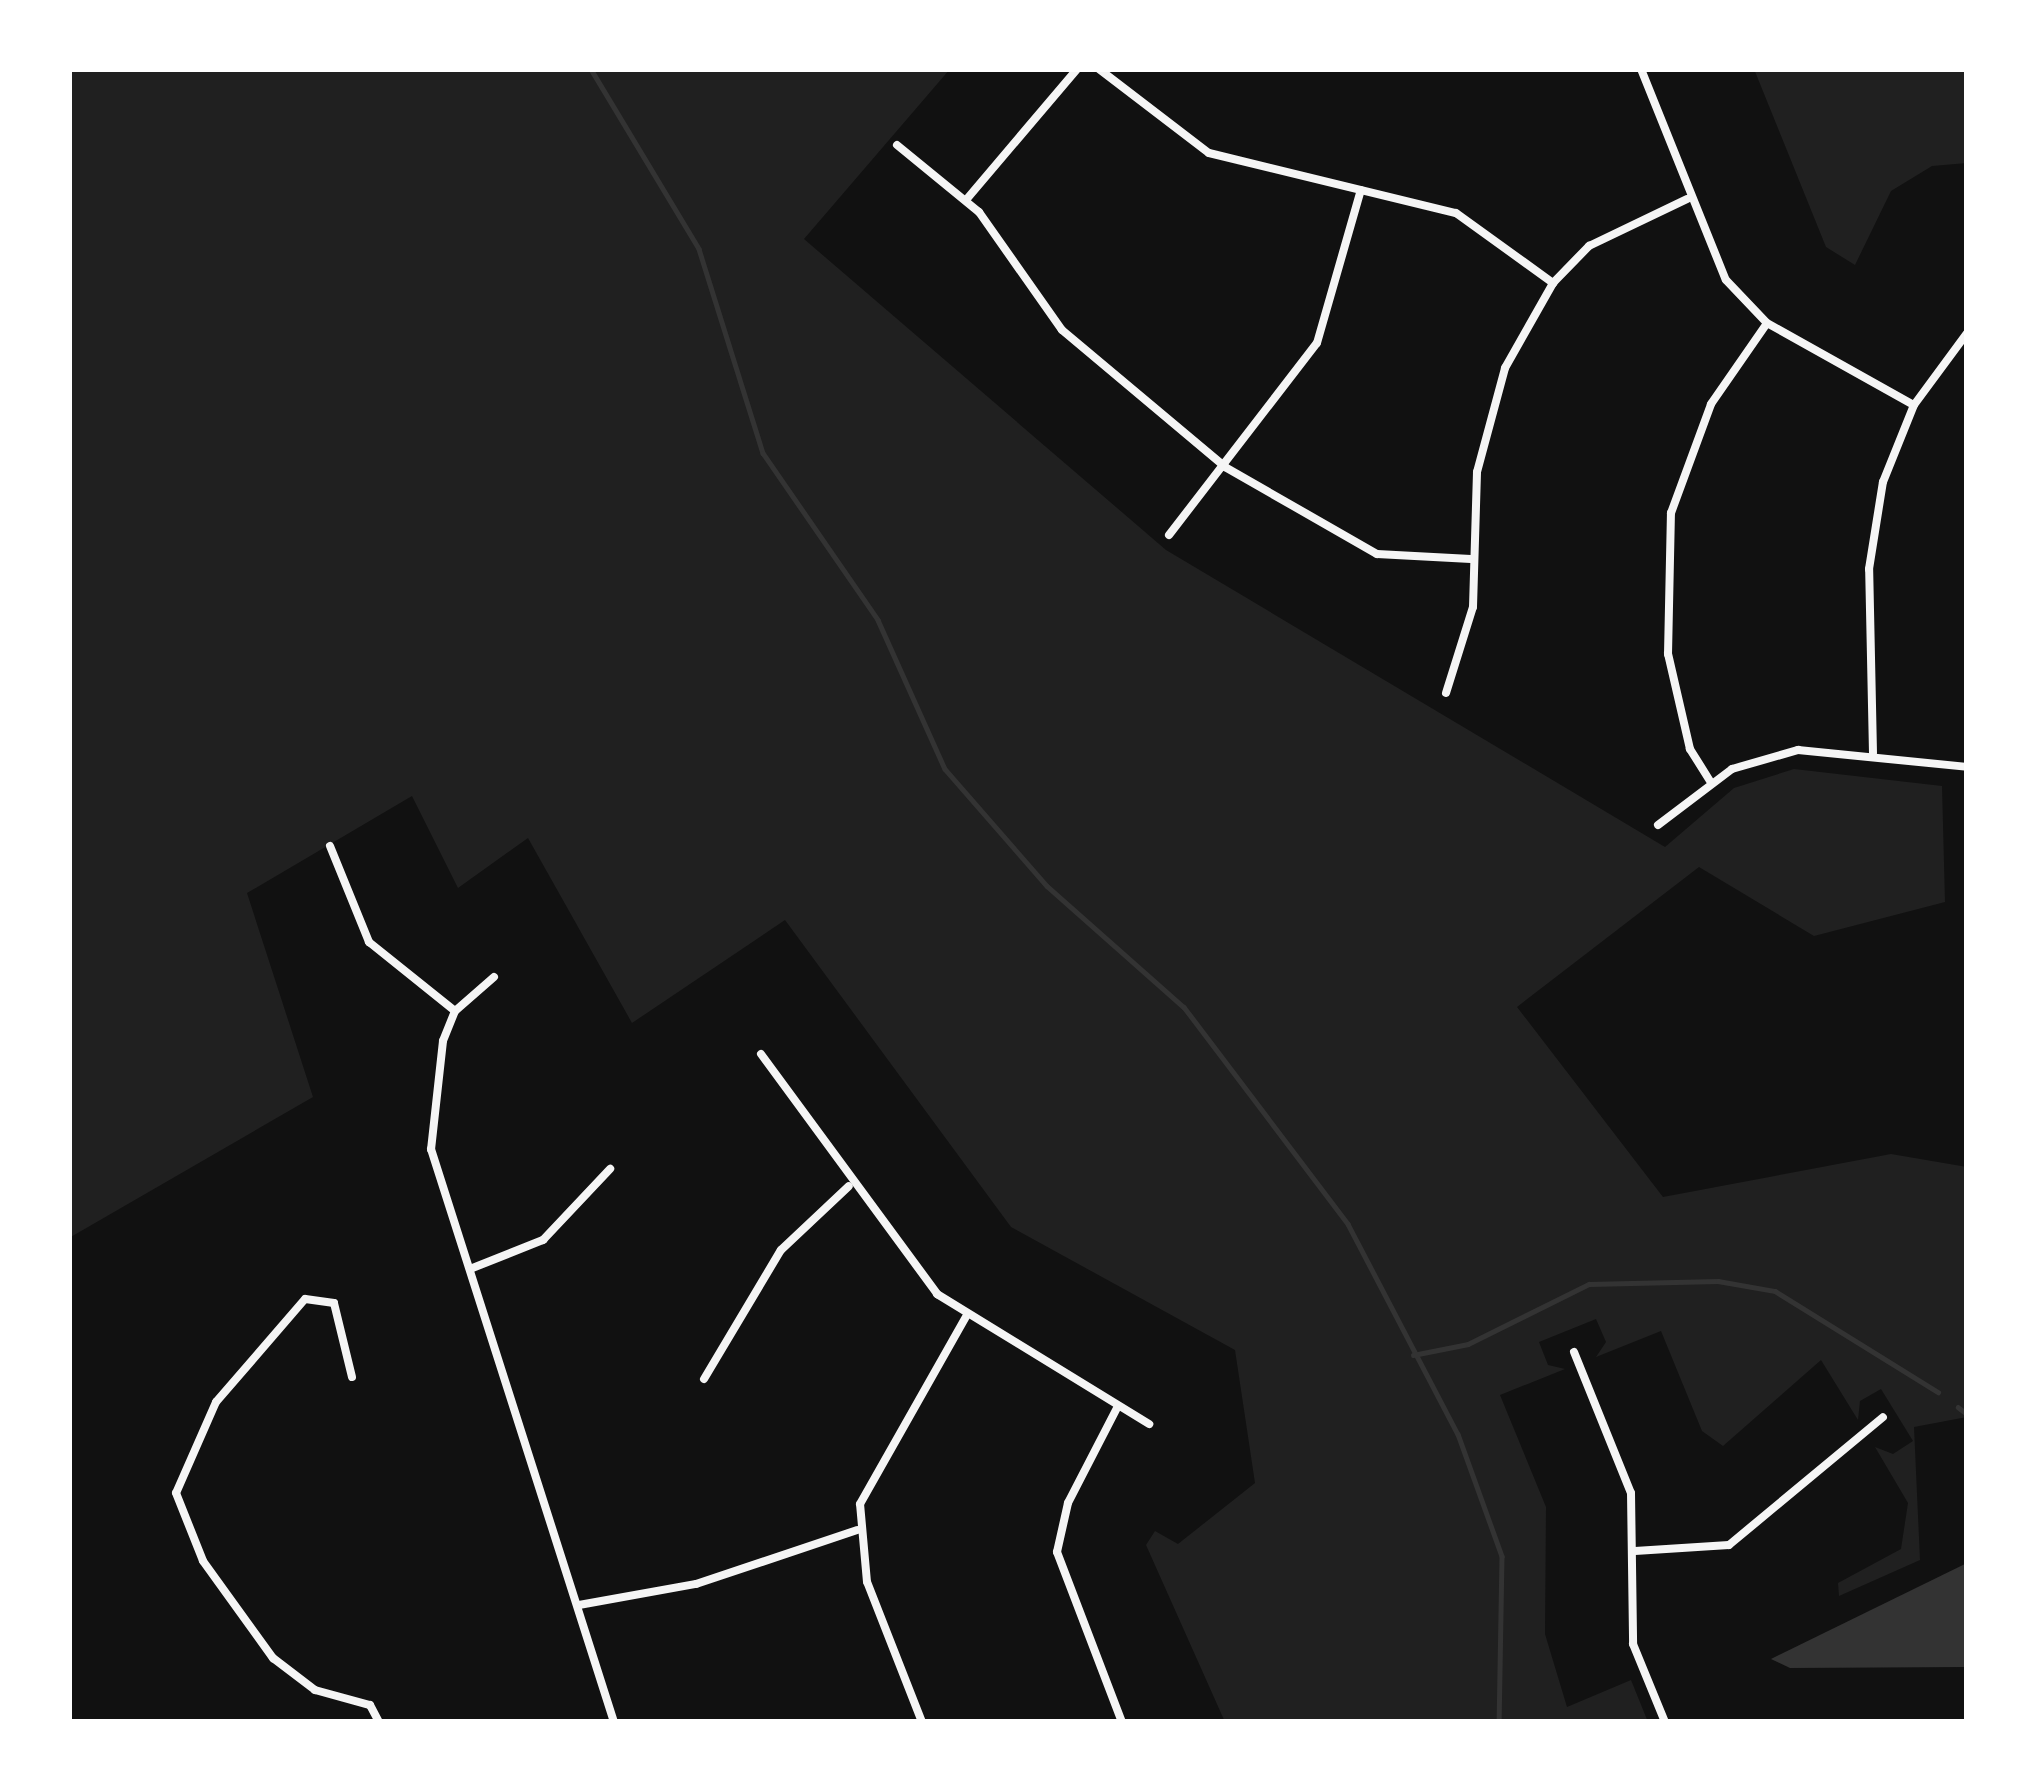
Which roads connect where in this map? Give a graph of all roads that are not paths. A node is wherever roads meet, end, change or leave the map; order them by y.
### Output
1 (1077, 69) edge
2 (1099, 69) edge
3 (1641, 69) edge
4 (897, 145) dead end
5 (1361, 190) junction
6 (1687, 199) junction
7 (966, 200) junction
8 (1553, 283) junction
9 (1767, 322) junction
10 (1967, 333) edge
11 (1915, 405) junction
12 (1225, 467) junction
13 (1169, 535) dead end
14 (1472, 559) junction
15 (1446, 693) dead end
16 (1873, 753) junction
17 (1967, 766) edge
18 (1710, 781) junction
19 (1658, 825) dead end
20 (330, 846) dead end
21 (494, 977) dead end
22 (455, 1011) junction
23 (760, 1054) dead end
24 (610, 1169) dead end
25 (849, 1186) junction
26 (470, 1268) junction
27 (966, 1317) junction
28 (1574, 1352) dead end
29 (352, 1377) dead end
30 (704, 1379) dead end
31 (1118, 1406) junction
32 (1883, 1417) dead end
33 (1149, 1424) dead end
34 (857, 1530) junction
35 (1635, 1551) junction
36 (579, 1605) junction
37 (379, 1722) edge
38 (614, 1722) edge
39 (922, 1722) edge
40 (1122, 1722) edge
41 (1665, 1722) edge

1 - 7 street
2 - 5 street
3 - 6 street
4 - 7 street
5 - 8 street
5 - 12 street
6 - 8 street
6 - 9 street
7 - 12 street
8 - 14 street
9 - 11 street
9 - 18 street
10 - 11 street
11 - 16 street
12 - 13 street
12 - 14 street
14 - 15 street
16 - 17 street
16 - 18 street
18 - 19 street
20 - 22 street
21 - 22 street
22 - 26 street
23 - 25 street
24 - 26 street
25 - 27 street
25 - 30 street
26 - 36 street
27 - 31 street
27 - 34 street
28 - 35 street
29 - 37 street
31 - 33 street
31 - 40 street
32 - 35 street
34 - 36 street
34 - 39 street
35 - 41 street
36 - 38 street

